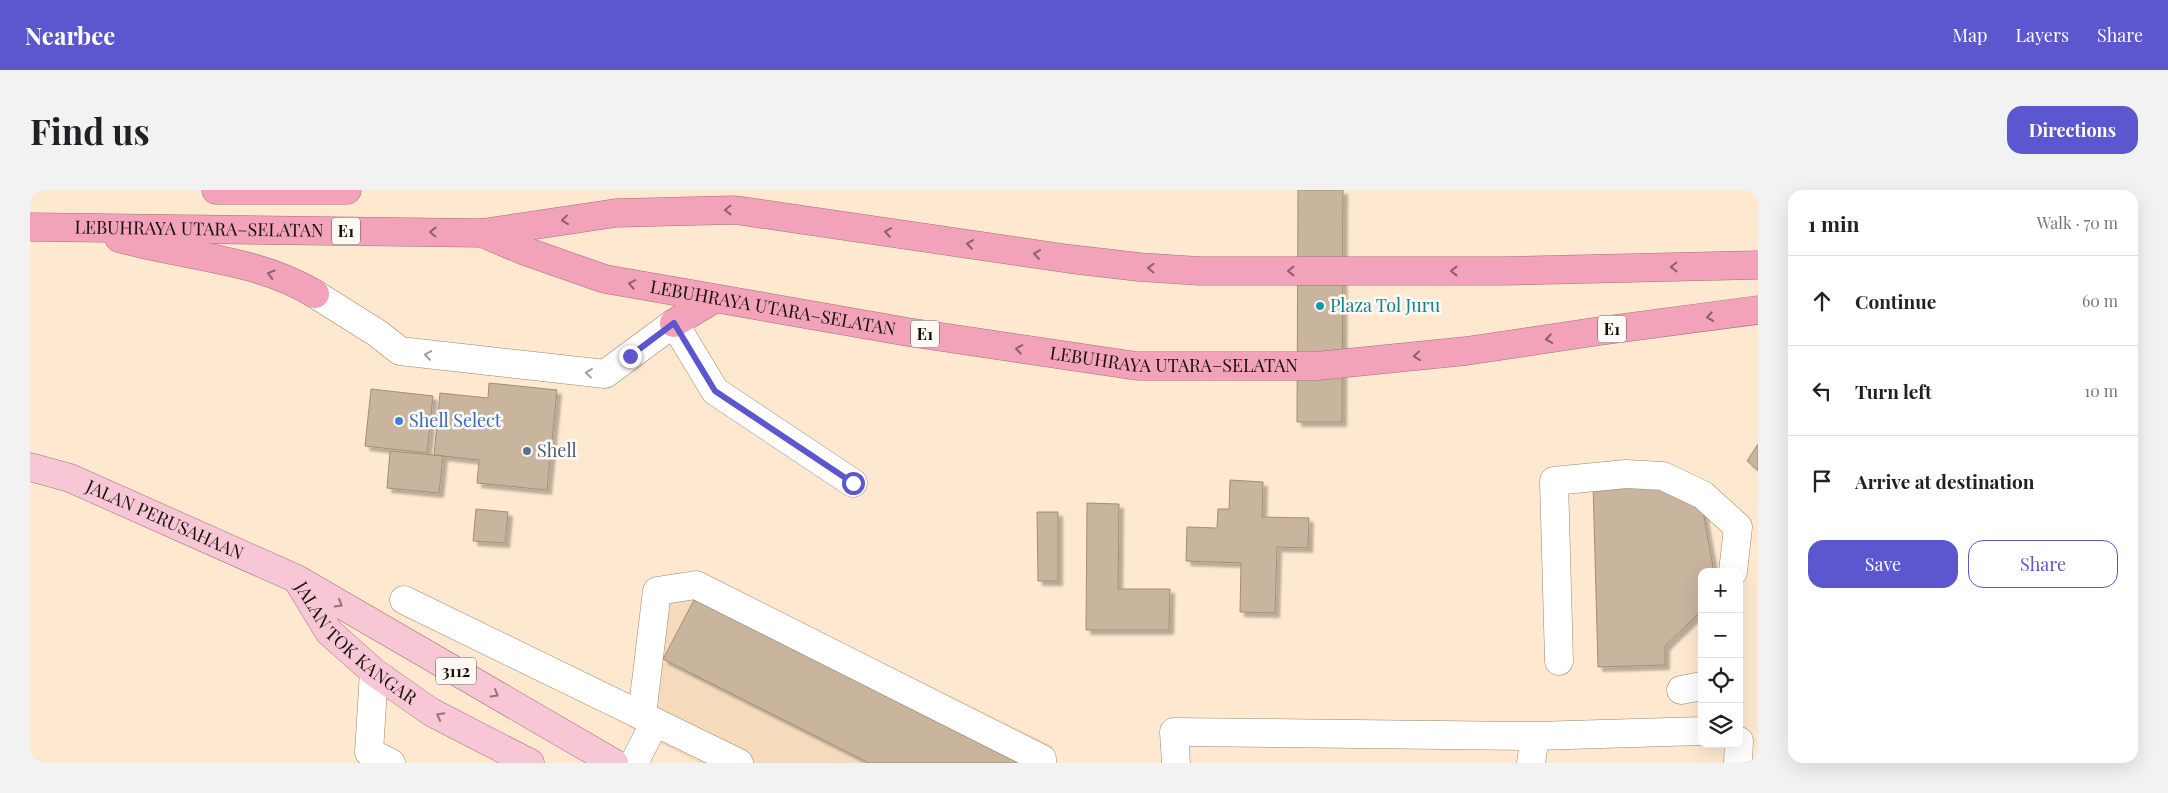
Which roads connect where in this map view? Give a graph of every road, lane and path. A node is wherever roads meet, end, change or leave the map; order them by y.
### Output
1 (216, 190) edge
2 (347, 190) edge
3 (30, 227) edge
4 (82, 228) junction
5 (482, 233) junction
6 (1758, 265) edge
7 (315, 294) joint
8 (714, 299) junction
9 (1758, 310) edge
10 (674, 323) junction
11 (30, 467) edge
12 (853, 483) dead end
13 (1733, 568) edge
14 (297, 580) junction
15 (404, 600) dead end
16 (1559, 661) dead end
17 (374, 672) junction
18 (648, 719) junction
19 (1698, 731) edge
20 (1535, 736) junction
21 (391, 763) edge
22 (530, 763) edge
23 (614, 763) edge
24 (634, 763) edge
25 (739, 763) edge
26 (1042, 763) edge
27 (1176, 763) edge
28 (1531, 763) edge

1 - 2 highway
3 - 4 highway, LEBUHRAYA UTARA–SELATAN / E1
5 -> 4 highway, LEBUHRAYA UTARA–SELATAN / E1
7 -> 4 highway
6 -> 5 highway
8 -> 5 highway, LEBUHRAYA UTARA–SELATAN / E1
10 -> 7 street
9 -> 8 highway, LEBUHRAYA UTARA–SELATAN / E1
8 - 10 highway
10 - 12 street
11 - 14 main road, JALAN PERUSAHAAN / 3112
13 - 16 street
14 - 17 main road, JALAN TOK KANGAR / 3112
14 -> 23 main road, JALAN TOK KANGAR / 3112
15 - 18 street
17 - 21 street
22 -> 17 main road, JALAN TOK KANGAR / 3112
18 - 24 street
18 - 25 street
18 - 26 street
19 - 20 street
20 - 27 street
20 - 28 street

